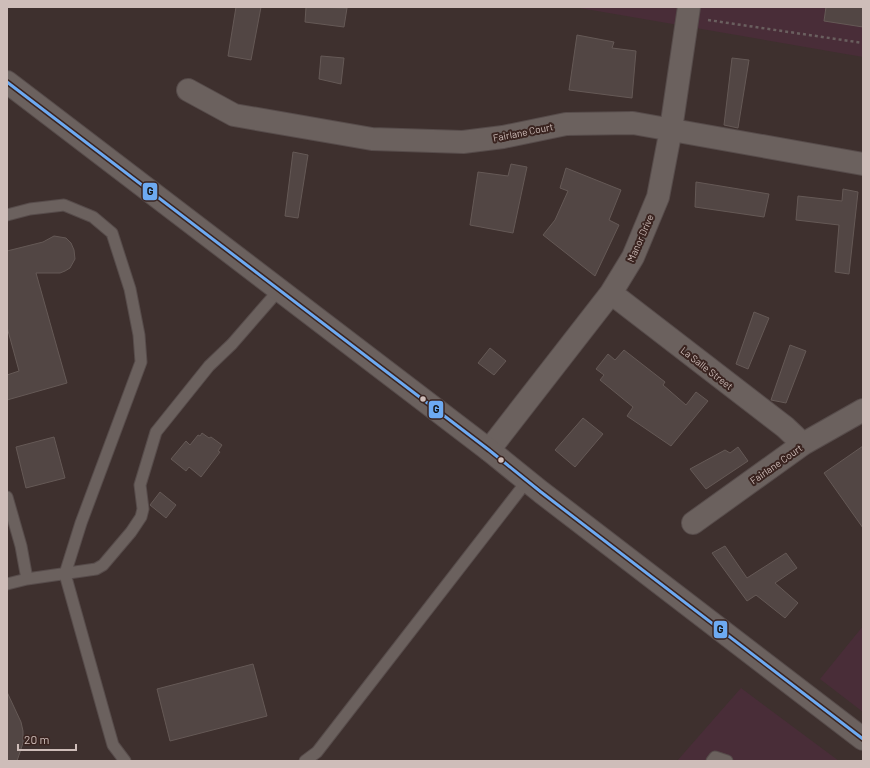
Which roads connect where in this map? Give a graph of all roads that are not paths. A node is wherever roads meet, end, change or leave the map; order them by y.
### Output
1 (688, 12) edge
2 (7, 82) edge
3 (188, 90) dead end
4 (671, 129) junction
5 (863, 164) edge
6 (7, 216) edge
7 (279, 290) junction
8 (611, 293) junction
9 (863, 410) edge
10 (803, 444) junction
11 (489, 450) junction
12 (527, 481) junction
13 (7, 497) edge
14 (693, 523) dead end
15 (65, 574) junction
16 (27, 579) junction
17 (7, 584) edge
18 (863, 739) edge
19 (125, 761) edge
20 (305, 761) edge
21 (712, 761) edge
22 (727, 761) edge

1 - 4 street, Manor Drive
2 - 7 street
3 - 4 street, Fairlane Court
4 - 5 street, Fairlane Court
4 - 8 street, Manor Drive
6 - 15 lane
7 - 11 street
7 - 15 lane
8 - 10 street, La Salle Street
8 - 11 street, Manor Drive
9 - 10 street, Fairlane Court
10 - 14 street, Fairlane Court
11 - 12 street
12 - 18 street
12 - 20 lane
13 - 16 lane
15 - 16 lane
15 - 19 lane
16 - 17 lane
21 - 22 lane

